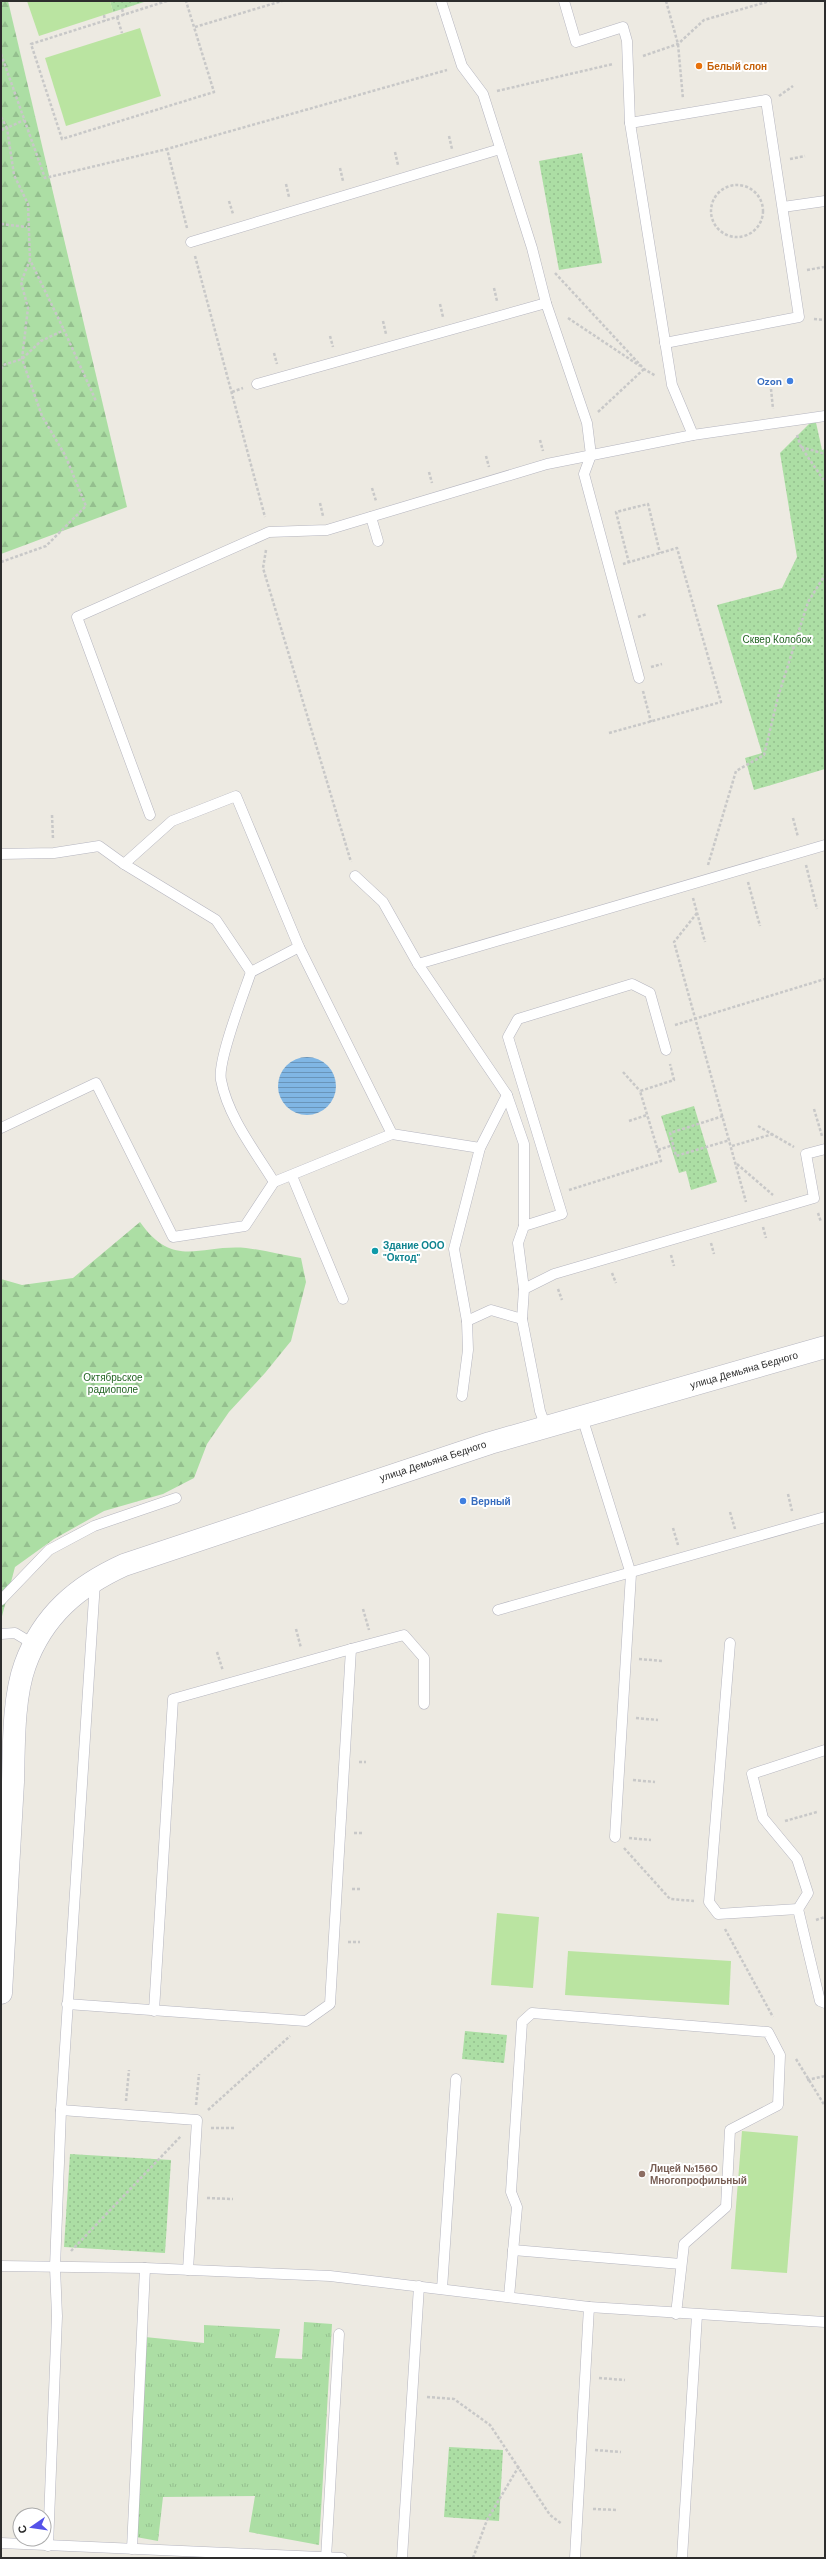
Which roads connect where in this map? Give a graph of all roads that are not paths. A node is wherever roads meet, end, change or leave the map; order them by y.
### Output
1 (441, 1) edge
2 (564, 1) edge
3 (630, 123) junction
4 (500, 149) junction
5 (825, 201) edge
6 (783, 207) junction
7 (191, 242) dead end
8 (546, 303) junction
9 (666, 343) junction
10 (257, 384) dead end
11 (825, 416) edge
12 (693, 435) junction
13 (591, 455) junction
14 (371, 517) junction
15 (378, 541) dead end
16 (640, 678) road end
17 (150, 815) dead end
18 (825, 845) edge
19 (1, 854) edge
20 (124, 864) junction
21 (355, 876) road end
22 (299, 947) junction
23 (418, 964) junction
24 (251, 972) junction
25 (666, 1050) road end
26 (507, 1095) junction
27 (1, 1128) edge
28 (392, 1134) junction
29 (480, 1148) junction
30 (825, 1149) edge
31 (292, 1176) junction
32 (274, 1182) junction
33 (524, 1226) junction
34 (524, 1289) junction
35 (343, 1299) dead end
36 (522, 1319) junction
37 (467, 1320) junction
38 (825, 1347) edge
39 (462, 1396) dead end
40 (582, 1417) junction
41 (546, 1427) junction
42 (176, 1498) dead end
43 (825, 1517) edge
44 (631, 1574) junction
45 (96, 1578) junction
46 (2, 1593) edge
47 (498, 1610) dead end
48 (1, 1634) edge
49 (730, 1643) dead end
50 (35, 1646) junction
51 (350, 1649) junction
52 (424, 1704) dead end
53 (825, 1750) edge
54 (615, 1837) road end
55 (5, 1838) edge
56 (4, 1896) edge
57 (798, 1909) junction
58 (1, 1994) edge
59 (825, 2003) edge
60 (67, 2004) junction
61 (154, 2010) junction
62 (456, 2079) dead end
63 (61, 2110) junction
64 (513, 2250) junction
65 (681, 2264) junction
66 (1, 2266) edge
67 (55, 2267) junction
68 (145, 2268) junction
69 (188, 2270) junction
70 (419, 2286) junction
71 (442, 2289) junction
72 (509, 2297) junction
73 (589, 2307) junction
74 (676, 2314) junction
75 (697, 2315) junction
76 (825, 2322) edge
77 (339, 2334) dead end
78 (50, 2507) edge
79 (1, 2543) edge
80 (12, 2544) edge
81 (52, 2546) edge
82 (68, 2547) junction
83 (132, 2549) junction
84 (172, 2554) edge
85 (66, 2558) edge
86 (326, 2558) edge
87 (342, 2558) edge
88 (402, 2558) edge
89 (575, 2558) edge
90 (682, 2558) edge

1 - 4 lane
2 - 3 lane
3 - 6 lane
3 - 9 lane
4 - 7 lane
4 - 8 lane
5 - 6 lane
6 - 9 lane
8 - 10 lane
8 - 13 lane
9 - 12 lane
11 - 12 lane
12 - 13 lane
13 - 14 lane
13 - 16 lane
14 - 15 lane
14 - 17 lane
18 - 23 lane
19 - 20 lane
20 - 22 lane
20 - 24 lane
21 - 23 lane
22 - 24 lane
22 - 28 lane
23 - 26 lane
24 - 32 lane
25 - 33 lane
26 - 29 lane
26 - 33 lane
27 - 32 lane
28 - 29 lane
28 - 31 lane
29 - 37 lane
30 - 34 lane
31 - 32 lane
31 - 35 lane
33 - 34 lane
34 - 36 lane
36 - 37 lane
36 - 41 lane
37 - 39 lane
38 - 40 street, улица Демьяна Бедного
40 - 41 street, улица Демьяна Бедного
40 - 44 lane
41 - 45 street, улица Демьяна Бедного
42 - 46 lane
43 - 44 lane
44 - 47 lane
44 - 54 lane
45 - 50 street, улица Демьяна Бедного
45 - 60 lane
48 - 50 lane
49 - 57 lane
50 - 55 street, улица Демьяна Бедного
51 - 52 lane
51 - 61 lane
51 - 61 lane
53 - 57 lane
55 - 56 street, улица Демьяна Бедного
56 - 58 street, улица Демьяна Бедного
57 - 59 lane
60 - 61 lane
60 - 63 lane
62 - 71 lane
63 - 67 lane
63 - 69 lane
64 - 65 lane
64 - 65 lane
64 - 72 lane
65 - 74 lane
66 - 67 lane
67 - 68 lane
67 - 78 lane
68 - 69 lane
68 - 83 lane
69 - 70 lane
70 - 71 lane
70 - 88 lane
71 - 72 lane
72 - 73 lane
73 - 74 lane
73 - 89 lane
74 - 75 lane
75 - 76 lane
75 - 90 lane
77 - 86 lane
79 - 80 lane
81 - 82 lane
82 - 83 lane
82 - 85 lane
83 - 84 lane
84 - 86 lane
86 - 87 lane

